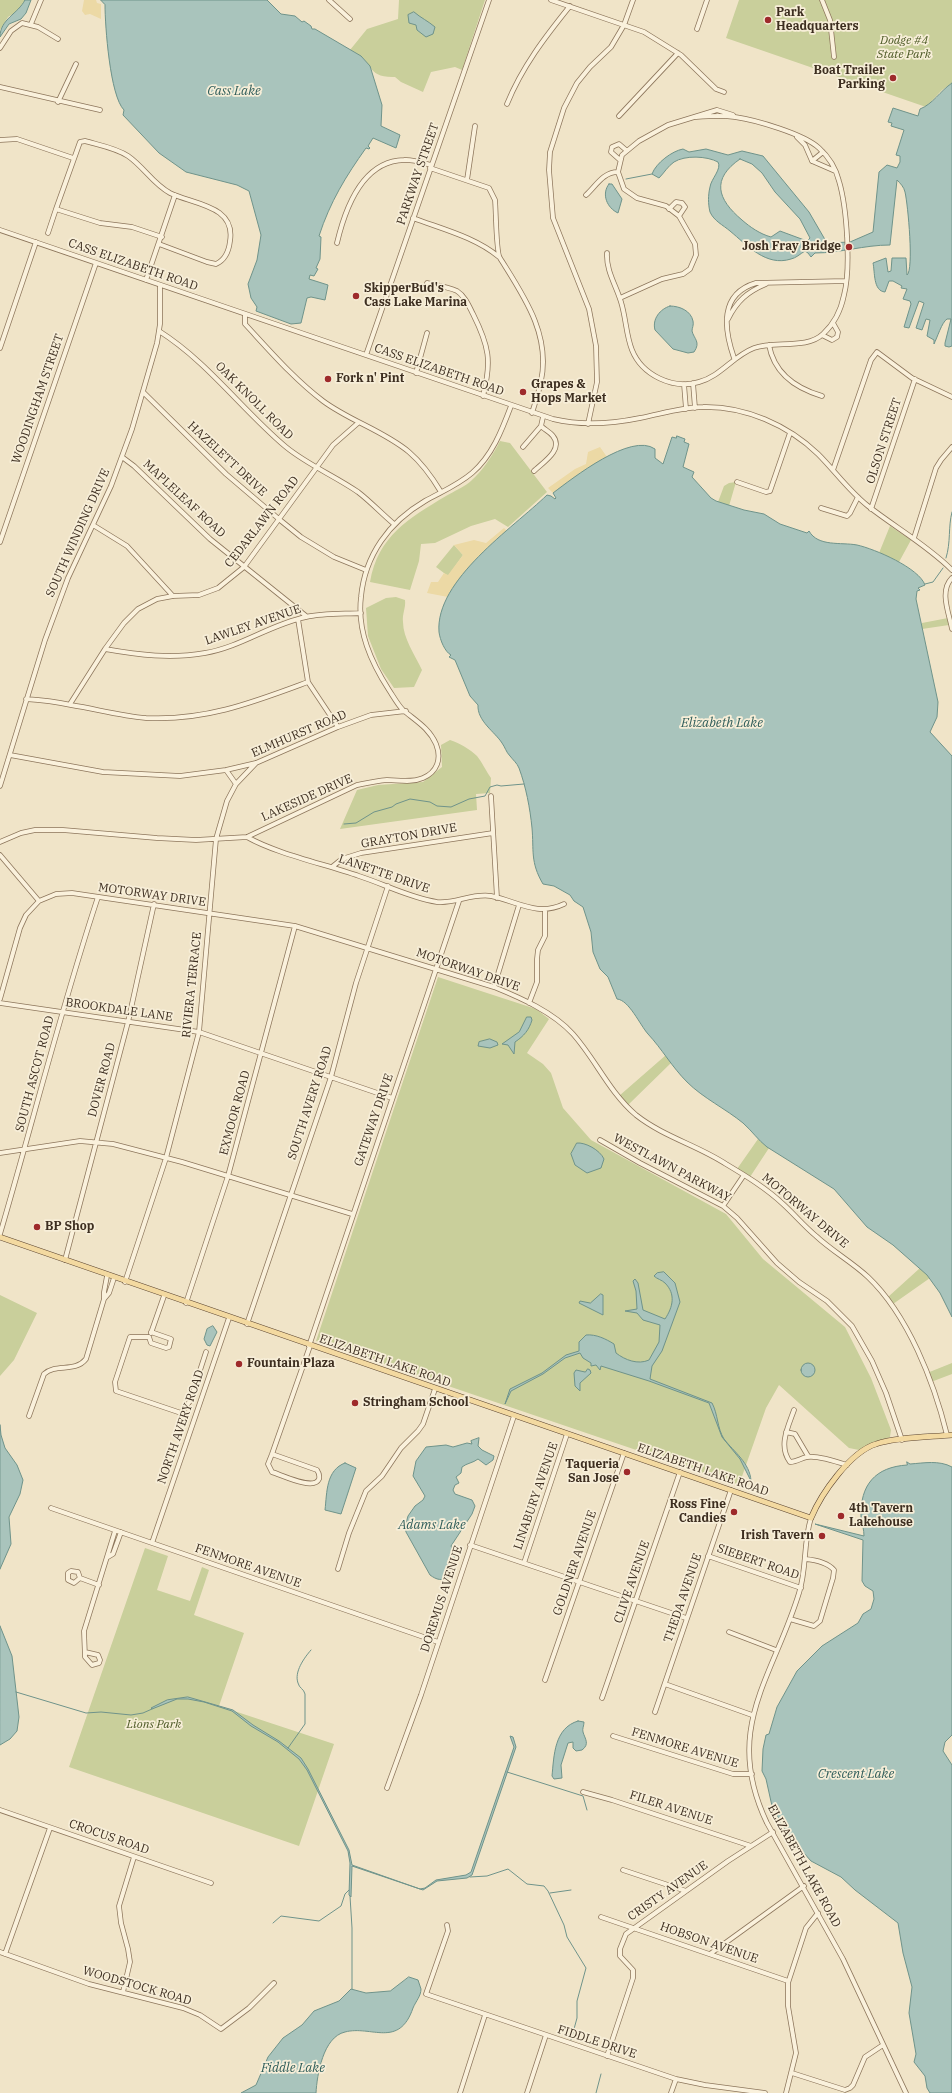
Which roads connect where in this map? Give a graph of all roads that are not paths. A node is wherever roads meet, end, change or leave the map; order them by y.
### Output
1 (41, 0) edge
2 (329, 0) edge
3 (489, 0) edge
4 (551, 0) edge
5 (633, 0) edge
6 (707, 0) edge
7 (822, 0) edge
8 (570, 6) junction
9 (350, 19) dead end
10 (31, 24) junction
11 (624, 25) junction
12 (697, 29) dead end
13 (58, 40) dead end
14 (0, 48) edge
15 (678, 53) junction
16 (834, 57) dead end
17 (76, 64) dead end
18 (0, 87) edge
19 (724, 92) dead end
20 (58, 102) junction
21 (507, 104) dead end
22 (100, 110) dead end
23 (717, 110) junction
24 (620, 116) dead end
25 (696, 116) junction
26 (718, 116) junction
27 (736, 117) junction
28 (475, 126) dead end
29 (794, 134) junction
30 (0, 140) edge
31 (626, 150) junction
32 (823, 152) junction
33 (73, 158) junction
34 (620, 160) junction
35 (812, 161) junction
36 (431, 166) junction
37 (834, 171) junction
38 (618, 172) junction
39 (467, 180) junction
40 (175, 195) junction
41 (586, 195) dead end
42 (669, 208) junction
43 (56, 209) junction
44 (679, 216) junction
45 (413, 218) junction
46 (0, 230) edge
47 (48, 233) dead end
48 (162, 237) junction
49 (36, 242) junction
50 (337, 243) dead end
51 (159, 244) junction
52 (607, 253) dead end
53 (499, 257) junction
54 (96, 263) junction
55 (146, 280) junction
56 (846, 281) junction
57 (427, 283) dead end
58 (160, 284) junction
59 (766, 284) junction
60 (736, 293) junction
61 (620, 298) junction
62 (741, 299) junction
63 (245, 314) junction
64 (728, 319) junction
65 (833, 323) junction
66 (158, 331) junction
67 (427, 333) dead end
68 (822, 335) junction
69 (769, 345) junction
70 (0, 348) edge
71 (366, 356) junction
72 (734, 358) junction
73 (416, 373) junction
74 (915, 379) junction
75 (693, 383) junction
76 (684, 384) junction
77 (142, 392) junction
78 (483, 396) junction
79 (822, 396) dead end
80 (952, 397) edge
81 (511, 406) junction
82 (695, 408) junction
83 (686, 409) junction
84 (532, 414) junction
85 (542, 416) junction
86 (358, 423) junction
87 (588, 424) junction
88 (540, 426) junction
89 (790, 433) junction
90 (523, 447) dead end
91 (952, 447) edge
92 (122, 457) junction
93 (317, 467) junction
94 (833, 470) junction
95 (534, 471) dead end
96 (736, 482) dead end
97 (441, 492) junction
98 (858, 498) junction
99 (821, 508) dead end
100 (871, 509) junction
101 (280, 520) junction
102 (394, 524) junction
103 (93, 525) junction
104 (914, 538) junction
105 (0, 542) edge
106 (244, 567) junction
107 (951, 568) edge
108 (366, 570) junction
109 (952, 578) edge
110 (173, 596) junction
111 (360, 613) junction
112 (306, 616) junction
113 (298, 619) junction
114 (952, 629) edge
115 (105, 649) junction
116 (308, 682) junction
117 (26, 698) junction
118 (70, 704) junction
119 (406, 711) junction
120 (338, 727) junction
121 (10, 755) junction
122 (256, 763) junction
123 (226, 770) junction
124 (236, 784) junction
125 (0, 786) edge
126 (491, 796) dead end
127 (493, 833) junction
128 (247, 837) junction
129 (216, 838) junction
130 (0, 842) edge
131 (0, 855) edge
132 (332, 867) junction
133 (388, 886) junction
134 (98, 897) junction
135 (497, 898) junction
136 (39, 901) junction
137 (459, 901) junction
138 (154, 904) junction
139 (564, 904) dead end
140 (519, 905) junction
141 (545, 910) junction
142 (210, 913) junction
143 (295, 926) junction
144 (367, 948) junction
145 (437, 968) junction
146 (494, 987) junction
147 (0, 999) edge
148 (0, 1003) edge
149 (529, 1003) junction
150 (61, 1012) junction
151 (128, 1022) junction
152 (200, 1032) junction
153 (262, 1053) junction
154 (330, 1077) junction
155 (392, 1098) junction
156 (600, 1140) dead end
157 (96, 1142) junction
158 (25, 1149) junction
159 (0, 1154) edge
160 (166, 1158) junction
161 (744, 1175) junction
162 (228, 1176) junction
163 (291, 1195) junction
164 (723, 1206) junction
165 (352, 1214) junction
166 (0, 1234) edge
167 (0, 1238) edge
168 (65, 1260) junction
169 (107, 1276) junction
170 (114, 1278) junction
171 (125, 1282) junction
172 (164, 1296) junction
173 (104, 1299) junction
174 (186, 1303) junction
175 (229, 1318) junction
176 (247, 1324) junction
177 (152, 1332) junction
178 (149, 1337) junction
179 (310, 1346) junction
180 (206, 1352) dead end
181 (435, 1389) junction
182 (794, 1410) dead end
183 (29, 1416) dead end
184 (514, 1416) junction
185 (786, 1432) junction
186 (567, 1434) junction
187 (949, 1435) edge
188 (902, 1440) junction
189 (624, 1453) junction
190 (272, 1454) junction
191 (808, 1456) junction
192 (847, 1465) junction
193 (680, 1472) junction
194 (730, 1490) junction
195 (51, 1508) dead end
196 (811, 1518) junction
197 (115, 1531) junction
198 (121, 1532) junction
199 (152, 1543) junction
200 (110, 1546) junction
201 (470, 1546) junction
202 (115, 1547) junction
203 (708, 1556) junction
204 (108, 1558) junction
205 (806, 1559) junction
206 (524, 1563) junction
207 (338, 1569) dead end
208 (80, 1578) dead end
209 (580, 1583) junction
210 (99, 1585) junction
211 (801, 1588) junction
212 (636, 1602) junction
213 (686, 1618) junction
214 (790, 1619) junction
215 (729, 1632) dead end
216 (438, 1642) junction
217 (776, 1650) junction
218 (85, 1652) dead end
219 (545, 1680) dead end
220 (665, 1684) junction
221 (602, 1698) dead end
222 (655, 1712) dead end
223 (752, 1715) junction
224 (613, 1736) dead end
225 (752, 1774) junction
226 (386, 1788) dead end
227 (583, 1792) dead end
228 (0, 1810) edge
229 (50, 1828) junction
230 (772, 1832) junction
231 (751, 1846) junction
232 (134, 1857) junction
233 (623, 1870) dead end
234 (211, 1883) dead end
235 (804, 1886) junction
236 (686, 1891) junction
237 (818, 1912) junction
238 (601, 1917) dead end
239 (447, 1925) dead end
240 (633, 1928) junction
241 (0, 1952) edge
242 (6, 1954) junction
243 (710, 1954) junction
244 (788, 1981) junction
245 (274, 1983) dead end
246 (123, 1992) junction
247 (485, 2015) junction
248 (546, 2035) junction
249 (883, 2045) junction
250 (607, 2056) junction
251 (792, 2073) junction
252 (676, 2079) junction
253 (460, 2093) edge
254 (527, 2093) edge
255 (671, 2093) edge
256 (765, 2093) edge
257 (786, 2093) edge
258 (906, 2093) edge

1 - 10 street
2 - 9 street
3 - 36 street, PARKWAY STREET
4 - 8 street
5 - 11 street
6 - 12 street
7 - 16 street
8 - 11 street
8 - 21 street
10 - 13 street
10 - 14 street
11 - 15 street
11 - 87 street
15 - 19 street
15 - 24 street
17 - 20 street
18 - 20 street
20 - 22 street
23 - 25 street
23 - 26 street
23 - 27 street
25 - 26 street
25 - 31 street
26 - 27 street
27 - 29 street
28 - 39 street
29 - 32 street
29 - 35 street
30 - 33 street
31 - 34 street
31 - 34 street
32 - 35 street
32 - 37 street
33 - 40 street
33 - 43 street
34 - 38 street
35 - 37 street
36 - 39 street
36 - 45 street, PARKWAY STREET
36 - 50 street
37 - 56 street
38 - 41 street
38 - 42 street
39 - 53 street
40 - 48 street
40 - 51 street
42 - 44 street
42 - 44 street
43 - 47 street
43 - 48 street
44 - 61 street
45 - 53 street
45 - 71 street, PARKWAY STREET
46 - 49 street, CASS ELIZABETH ROAD
48 - 51 street
49 - 54 street, CASS ELIZABETH ROAD
49 - 70 street
51 - 55 street
52 - 61 street
53 - 84 street
54 - 55 street, CASS ELIZABETH ROAD
54 - 105 street, WOODINGHAM STREET
55 - 58 street, CASS ELIZABETH ROAD
56 - 59 street
56 - 65 street
57 - 78 street
58 - 63 street, CASS ELIZABETH ROAD
58 - 66 street, SOUTH WINDING DRIVE
59 - 60 street
59 - 62 street
60 - 62 street
60 - 64 street
61 - 76 street
62 - 64 street
63 - 71 street, CASS ELIZABETH ROAD
63 - 86 street
64 - 72 street
65 - 68 street
65 - 68 street
66 - 77 street, SOUTH WINDING DRIVE
66 - 93 street, OAK KNOLL ROAD
67 - 73 street
68 - 69 street
69 - 72 street
69 - 79 street
71 - 73 street, CASS ELIZABETH ROAD
72 - 75 street
73 - 78 street, CASS ELIZABETH ROAD
74 - 80 street
74 - 94 street
74 - 100 street, OLSON STREET
75 - 76 street
75 - 82 street
76 - 83 street
77 - 92 street, SOUTH WINDING DRIVE
77 - 101 street, HAZELETT DRIVE
78 - 81 street, CASS ELIZABETH ROAD
81 - 84 street, CASS ELIZABETH ROAD
81 - 97 street, LAKESIDE DRIVE
82 - 83 street, CASS ELIZABETH ROAD
82 - 89 street, CASS ELIZABETH ROAD
83 - 87 street, CASS ELIZABETH ROAD
84 - 85 street, CASS ELIZABETH ROAD
85 - 87 street, CASS ELIZABETH ROAD
85 - 88 street
86 - 93 street, CEDARLAWN ROAD
86 - 97 street
88 - 90 street
88 - 95 street
89 - 94 street, CASS ELIZABETH ROAD
89 - 96 street
91 - 104 street
92 - 103 street, SOUTH WINDING DRIVE
92 - 106 street, MAPLELEAF ROAD
93 - 101 street, CEDARLAWN ROAD
93 - 102 street, OAK KNOLL ROAD
94 - 98 street, CASS ELIZABETH ROAD
97 - 102 street, LAKESIDE DRIVE
98 - 99 street
98 - 100 street, CASS ELIZABETH ROAD
100 - 104 street, CASS ELIZABETH ROAD
101 - 106 street, CEDARLAWN ROAD
101 - 108 street, HAZELETT DRIVE
102 - 108 street, LAKESIDE DRIVE
103 - 110 street
103 - 117 street, SOUTH WINDING DRIVE
104 - 107 street, CASS ELIZABETH ROAD
106 - 110 street, CEDARLAWN ROAD
106 - 112 street, MAPLELEAF ROAD
108 - 111 street, LAKESIDE DRIVE
109 - 114 street
110 - 115 street, CEDARLAWN ROAD
111 - 112 street, LAWLEY AVENUE
111 - 119 street, LAKESIDE DRIVE
112 - 113 street, LAWLEY AVENUE
113 - 115 street, LAWLEY AVENUE
113 - 116 street
115 - 118 street, CEDARLAWN ROAD
116 - 118 street
116 - 120 street
117 - 118 street
117 - 121 street, SOUTH WINDING DRIVE
119 - 120 street, ELMHURST ROAD
119 - 128 street, LAKESIDE DRIVE
120 - 122 street, ELMHURST ROAD
121 - 123 street, ELMHURST ROAD
121 - 125 street, SOUTH WINDING DRIVE
122 - 123 street, ELMHURST ROAD
122 - 124 street, RIVIERA TERRACE
123 - 124 street
124 - 129 street, RIVIERA TERRACE
126 - 127 street
127 - 132 street, GRAYTON DRIVE
127 - 135 street
128 - 129 street, LAKESIDE DRIVE
128 - 132 street, LANETTE DRIVE
129 - 130 street, LAKESIDE DRIVE
129 - 142 street, RIVIERA TERRACE
131 - 136 street
132 - 133 street, LANETTE DRIVE
133 - 137 street, LANETTE DRIVE
133 - 144 street, SOUTH AVERY ROAD
134 - 136 street, MOTORWAY DRIVE
134 - 138 street, MOTORWAY DRIVE
134 - 150 street, SOUTH ASCOT ROAD
135 - 137 street, LANETTE DRIVE
135 - 140 street, LANETTE DRIVE
136 - 147 street
137 - 145 street, GATEWAY DRIVE
138 - 142 street, MOTORWAY DRIVE
138 - 151 street, DOVER ROAD
139 - 141 street, LANETTE DRIVE
140 - 141 street, LANETTE DRIVE
140 - 146 street
141 - 149 street
142 - 143 street, MOTORWAY DRIVE
142 - 152 street, RIVIERA TERRACE
143 - 144 street, MOTORWAY DRIVE
143 - 153 street, EXMOOR ROAD
144 - 145 street, MOTORWAY DRIVE
144 - 154 street, SOUTH AVERY ROAD
145 - 146 street, MOTORWAY DRIVE
145 - 155 street, GATEWAY DRIVE
146 - 149 street, MOTORWAY DRIVE
148 - 150 street, BROOKDALE LANE
149 - 161 street, MOTORWAY DRIVE
150 - 151 street, BROOKDALE LANE
150 - 158 street, SOUTH ASCOT ROAD
151 - 152 street, BROOKDALE LANE
151 - 157 street, DOVER ROAD
152 - 153 street, BROOKDALE LANE
152 - 160 street, RIVIERA TERRACE
153 - 154 street, BROOKDALE LANE
153 - 162 street, EXMOOR ROAD
154 - 155 street, BROOKDALE LANE
154 - 163 street, SOUTH AVERY ROAD
155 - 165 street, GATEWAY DRIVE
156 - 164 street, WESTLAWN PARKWAY
157 - 158 street
157 - 160 street
157 - 168 street, DOVER ROAD
158 - 159 street
158 - 166 street, SOUTH ASCOT ROAD
160 - 162 street
160 - 171 street, RIVIERA TERRACE
161 - 164 street
161 - 187 street, MOTORWAY DRIVE
162 - 163 street
162 - 174 street, EXMOOR ROAD
163 - 165 street
163 - 176 street, SOUTH AVERY ROAD
164 - 188 street, WESTLAWN PARKWAY
165 - 179 street, GATEWAY DRIVE
167 - 168 main road, ELIZABETH LAKE ROAD
168 - 169 main road, ELIZABETH LAKE ROAD
169 - 170 main road, ELIZABETH LAKE ROAD
169 - 173 street
170 - 171 main road, ELIZABETH LAKE ROAD
170 - 173 street
171 - 172 main road, ELIZABETH LAKE ROAD
172 - 174 main road, ELIZABETH LAKE ROAD
172 - 177 street
173 - 183 street
174 - 175 main road, ELIZABETH LAKE ROAD
175 - 176 main road, ELIZABETH LAKE ROAD
175 - 199 street, NORTH AVERY ROAD
176 - 179 main road, ELIZABETH LAKE ROAD
177 - 178 street
177 - 178 street
178 - 180 street
179 - 181 main road, ELIZABETH LAKE ROAD
179 - 190 street, GATEWAY DRIVE
181 - 184 main road, ELIZABETH LAKE ROAD
181 - 207 street
182 - 185 street
184 - 186 main road, ELIZABETH LAKE ROAD
184 - 201 street, DOREMUS AVENUE
185 - 191 street
185 - 191 street
186 - 189 main road, ELIZABETH LAKE ROAD
186 - 206 street, LINABURY AVENUE
187 - 188 main road
188 - 192 main road
189 - 193 main road, ELIZABETH LAKE ROAD
189 - 209 street, GOLDNER AVENUE
190 - 190 street
191 - 192 street
192 - 196 main road
193 - 194 main road, ELIZABETH LAKE ROAD
193 - 212 street, CLIVE AVENUE
194 - 196 main road, ELIZABETH LAKE ROAD
194 - 203 street, THEDA AVENUE
195 - 197 street, FENMORE AVENUE
196 - 205 street, ELIZABETH LAKE ROAD
197 - 198 street, FENMORE AVENUE
197 - 200 street
198 - 199 street, FENMORE AVENUE
198 - 202 street
199 - 216 street, FENMORE AVENUE
200 - 202 street
200 - 204 street
201 - 206 street
201 - 216 street, DOREMUS AVENUE
202 - 204 street
203 - 211 street, SIEBERT ROAD
203 - 213 street, THEDA AVENUE
204 - 210 street
205 - 211 street, ELIZABETH LAKE ROAD
205 - 214 street
206 - 209 street
208 - 210 street
209 - 212 street
209 - 219 street, GOLDNER AVENUE
210 - 218 street
211 - 214 street, ELIZABETH LAKE ROAD
212 - 213 street
212 - 221 street, CLIVE AVENUE
213 - 220 street, THEDA AVENUE
214 - 217 street, ELIZABETH LAKE ROAD
215 - 217 street
216 - 226 street, DOREMUS AVENUE
217 - 223 street, ELIZABETH LAKE ROAD
220 - 222 street, THEDA AVENUE
220 - 223 street
223 - 225 street, ELIZABETH LAKE ROAD
224 - 225 street, FENMORE AVENUE
225 - 230 street, ELIZABETH LAKE ROAD
227 - 231 street, FILER AVENUE
228 - 229 street, CROCUS ROAD
229 - 232 street, CROCUS ROAD
229 - 242 street
230 - 231 street, CRISTY AVENUE
230 - 235 street, ELIZABETH LAKE ROAD
231 - 236 street, CRISTY AVENUE
232 - 234 street, CROCUS ROAD
232 - 246 street
233 - 236 street
235 - 237 street, ELIZABETH LAKE ROAD
235 - 243 street
236 - 240 street, CRISTY AVENUE
237 - 244 street
237 - 249 street, ELIZABETH LAKE ROAD
238 - 240 street, HOBSON AVENUE
239 - 247 street, FIDDLE DRIVE
240 - 243 street, HOBSON AVENUE
240 - 250 street, CRISTY AVENUE
241 - 242 street, WOODSTOCK ROAD
242 - 246 street, WOODSTOCK ROAD
243 - 244 street, HOBSON AVENUE
244 - 251 street
245 - 246 street, WOODSTOCK ROAD
247 - 248 street, FIDDLE DRIVE
247 - 253 street
248 - 250 street, FIDDLE DRIVE
248 - 254 street
249 - 251 street
249 - 258 street, ELIZABETH LAKE ROAD
250 - 252 street, FIDDLE DRIVE
251 - 257 street
252 - 255 street
252 - 256 street, FIDDLE DRIVE

